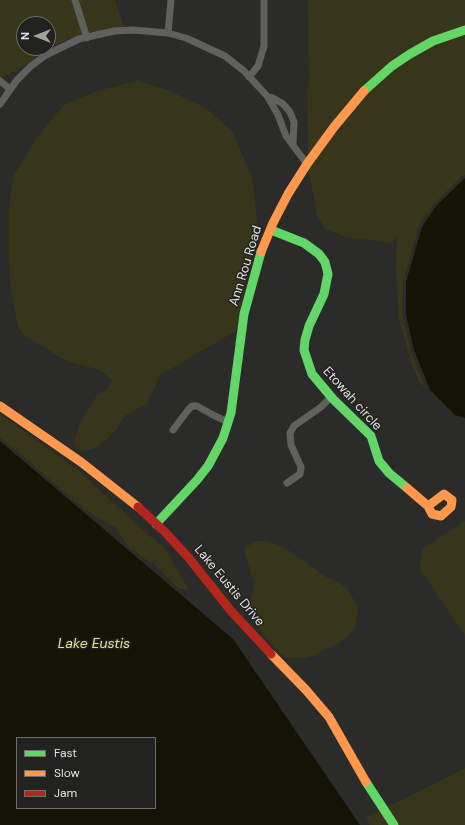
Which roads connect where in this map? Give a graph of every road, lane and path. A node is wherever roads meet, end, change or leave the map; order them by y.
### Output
1 (75, 0) edge
2 (171, 0) edge
3 (264, 0) edge
4 (465, 30) edge
5 (168, 33) junction
6 (87, 38) junction
7 (249, 77) junction
8 (0, 81) edge
9 (10, 89) junction
10 (268, 97) junction
11 (0, 104) edge
12 (286, 108) junction
13 (277, 114) junction
14 (293, 144) junction
15 (307, 164) junction
16 (270, 230) junction
17 (331, 397) junction
18 (0, 406) edge
19 (228, 422) junction
20 (173, 430) dead end
21 (287, 483) dead end
22 (428, 506) dead end
23 (156, 524) junction
24 (394, 825) edge

1 - 6 street
2 - 5 street
3 - 7 street
4 - 15 street, Ann Rou Road
5 - 6 street
5 - 7 street
6 - 9 street
7 - 10 street
8 - 9 street
9 - 11 street
10 - 12 street
10 - 13 street
12 - 13 street
12 - 14 street
13 - 14 street
14 - 15 street
15 - 16 street, Ann Rou Road
16 - 17 street, Etowah circle
16 - 19 street, Ann Rou Road
17 - 21 street
17 - 22 street, Etowah circle
18 - 23 street, Lake Eustis Drive
19 - 20 street
19 - 23 street, Ann Rou Road
23 - 24 street, Lake Eustis Drive

